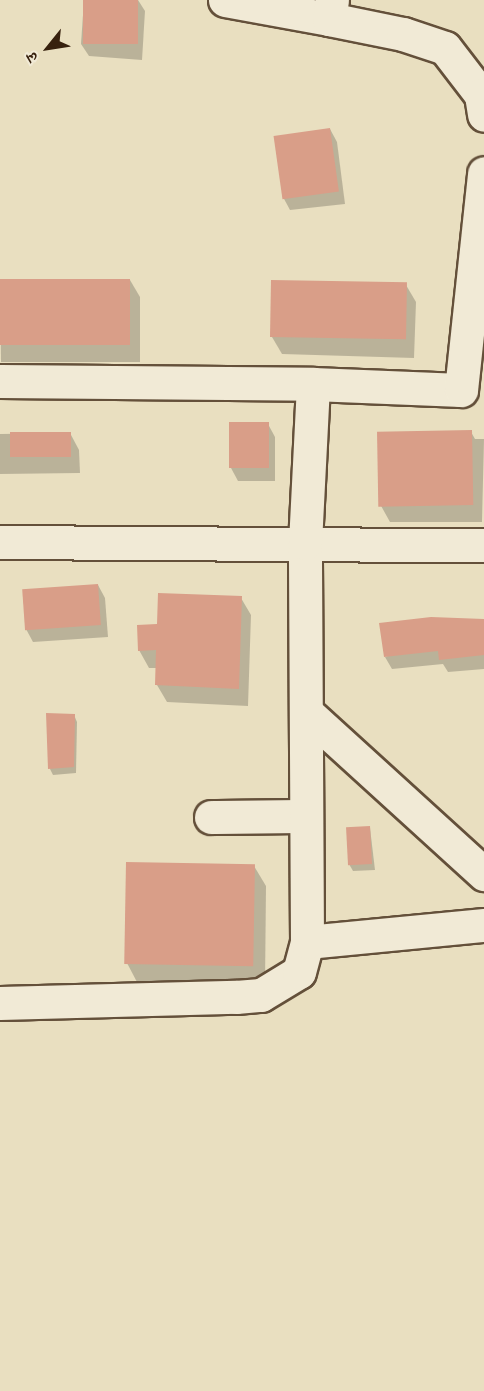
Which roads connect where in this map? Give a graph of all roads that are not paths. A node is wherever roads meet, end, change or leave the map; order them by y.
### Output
1 (225, 0) edge
2 (330, 9) edge
3 (484, 115) edge
4 (484, 174) edge
5 (0, 381) edge
6 (314, 384) junction
7 (473, 390) edge
8 (0, 542) edge
9 (305, 543) junction
10 (484, 545) edge
11 (306, 712) junction
12 (306, 816) junction
13 (212, 817) dead end
14 (484, 874) edge
15 (484, 925) edge
16 (307, 942) junction
17 (0, 1003) edge

1 - 2 street
2 - 3 street
4 - 7 street
5 - 6 street
6 - 7 street
6 - 9 street
8 - 9 street
9 - 10 street
9 - 11 street
11 - 12 street
11 - 14 street
12 - 13 street
12 - 16 street
15 - 16 street
16 - 17 street

